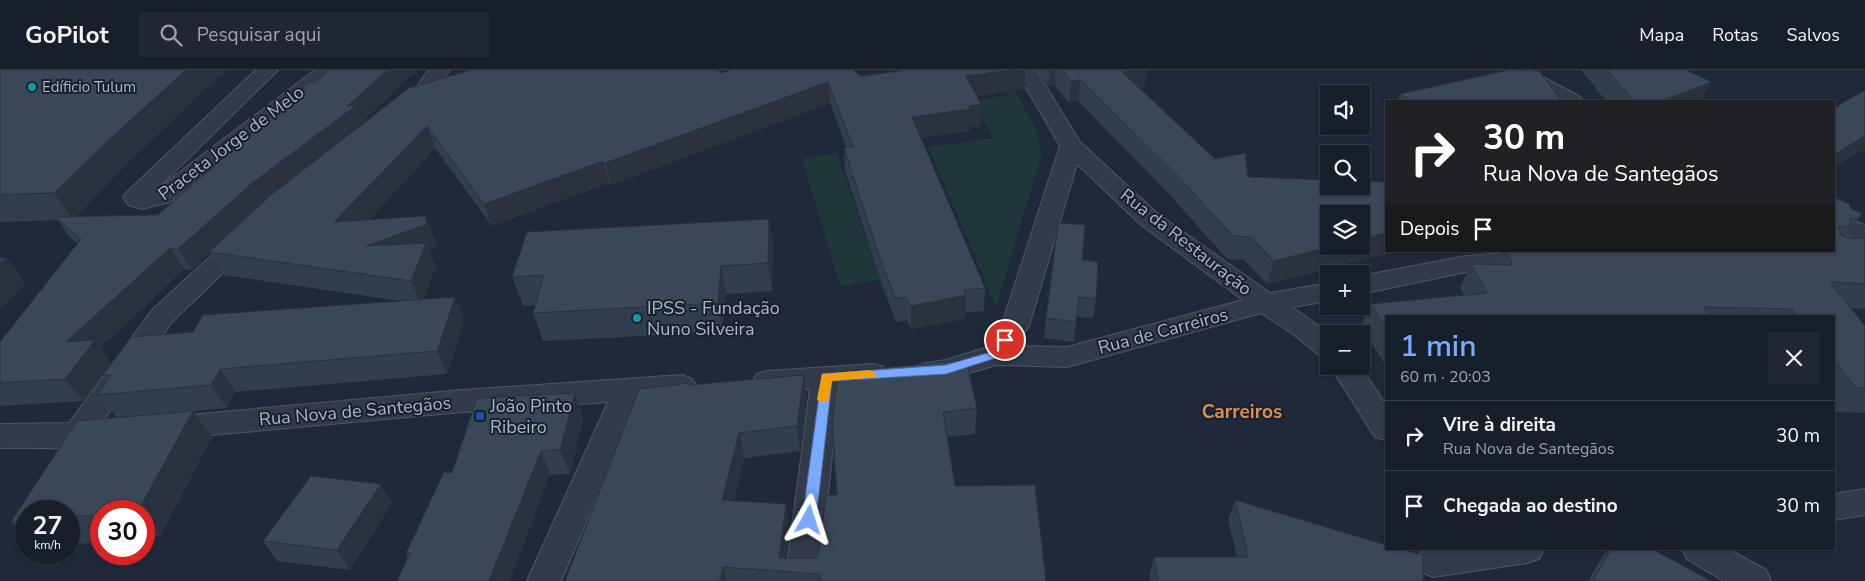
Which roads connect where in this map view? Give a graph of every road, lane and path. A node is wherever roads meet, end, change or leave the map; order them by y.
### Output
1 (268, 70) edge
2 (328, 70) edge
3 (1026, 70) edge
4 (1515, 70) edge
5 (447, 77) edge
6 (1571, 100) edge
7 (389, 119) edge
8 (1071, 146) junction
9 (1835, 222) edge
10 (260, 224) edge
11 (1860, 246) edge
12 (1562, 257) edge
13 (1370, 283) edge
14 (1320, 294) edge
15 (1266, 303) junction
16 (1320, 341) edge
17 (995, 354) junction
18 (1351, 375) edge
19 (826, 377) junction
20 (737, 383) edge
21 (707, 384) edge
22 (628, 390) junction
23 (1385, 428) edge
24 (0, 436) edge
25 (77, 436) junction
26 (1865, 502) edge
27 (1835, 507) edge
28 (1521, 550) edge
29 (1701, 550) edge
30 (1433, 564) edge
31 (544, 581) edge
32 (802, 581) edge
33 (1754, 581) edge

1 - 2 street, Praceta Jorge de Melo
3 - 8 street, Rua da Restauração
4 - 6 street
5 - 7 street
8 - 15 street, Rua da Restauração
8 - 17 street
9 - 11 street
10 - 25 street
12 - 13 street
14 - 15 street, Rua de Carreiros
15 - 16 street, Rua da Restauração
15 - 17 street, Rua de Carreiros
17 - 19 street
18 - 23 street
19 - 20 street
19 - 32 street
21 - 22 street, Rua Nova de Santegãos
22 - 25 street, Rua Nova de Santegãos
22 - 31 street
24 - 25 street, Rua Nova de Santegãos
26 - 27 street
28 - 30 street
29 - 33 street

